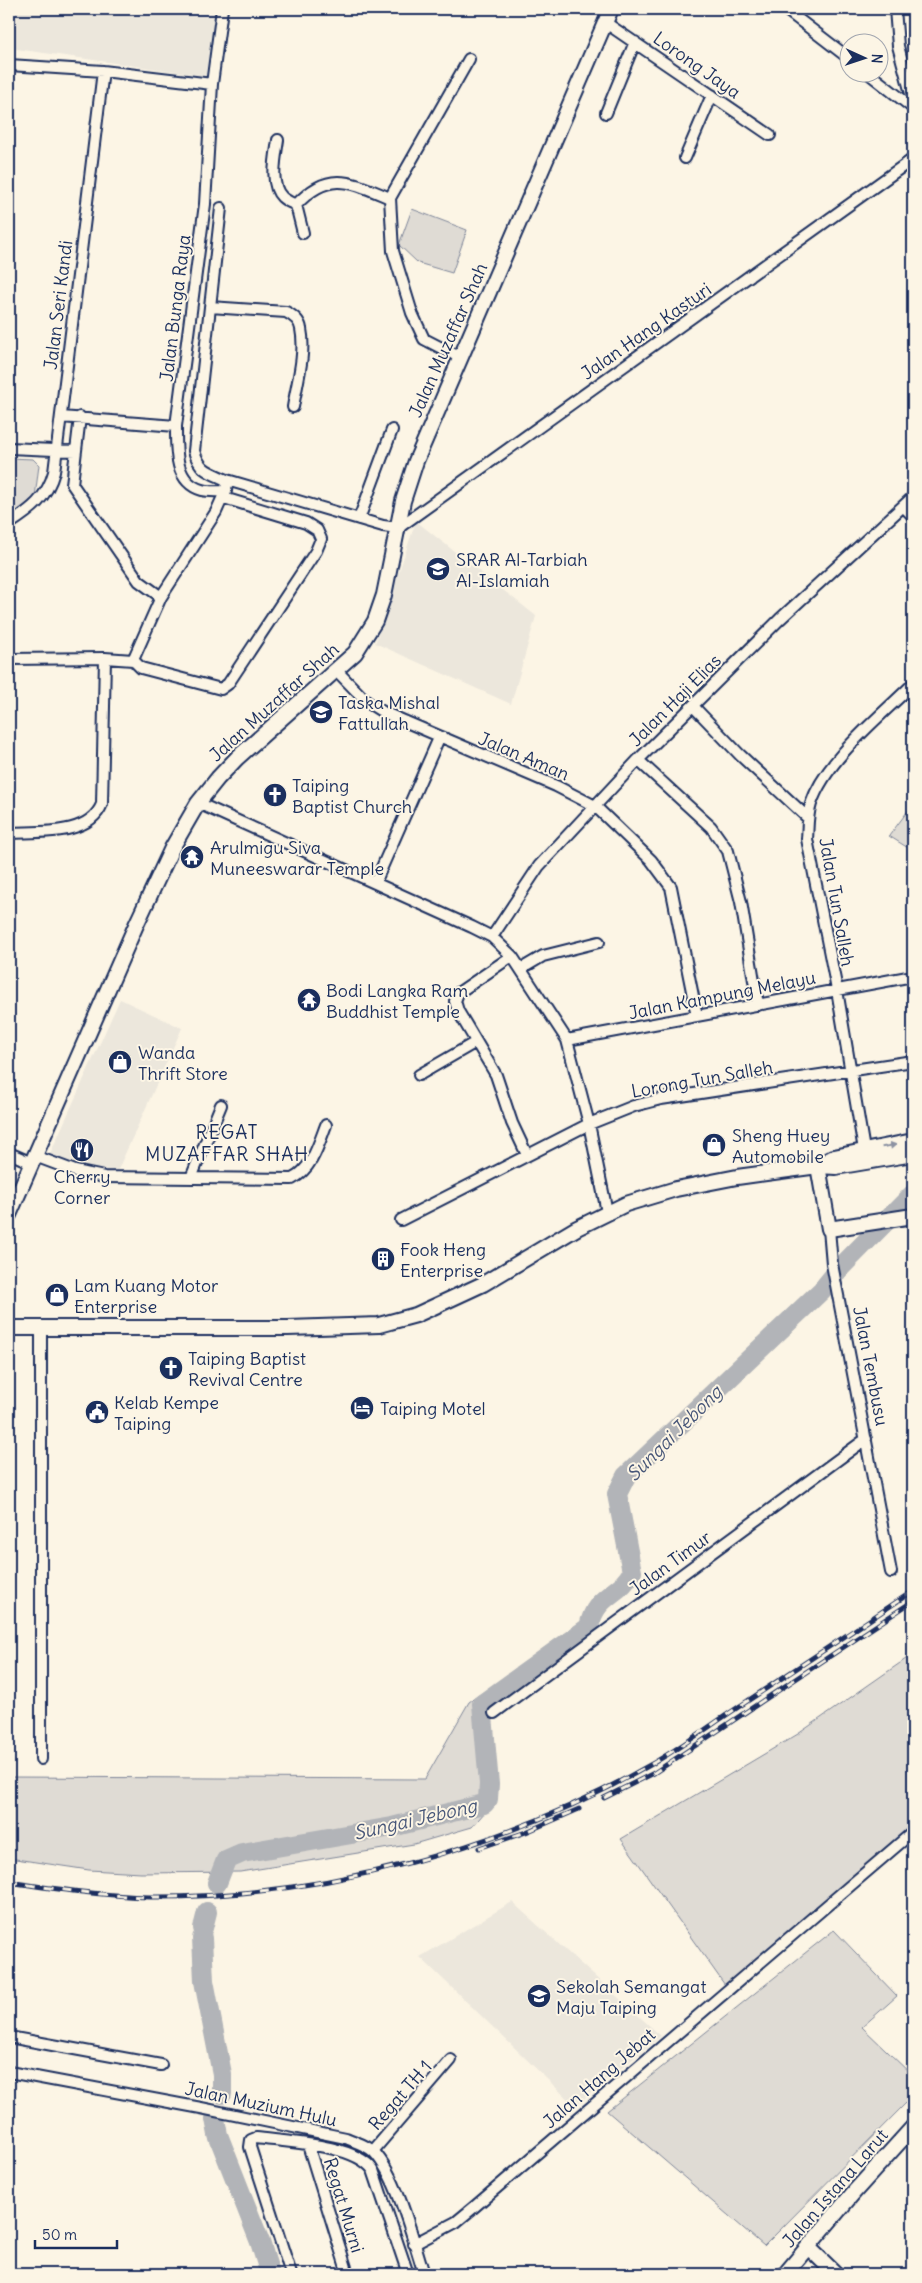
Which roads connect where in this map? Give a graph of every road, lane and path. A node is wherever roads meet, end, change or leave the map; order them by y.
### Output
1 (222, 9) edge
2 (612, 9) edge
3 (785, 9) edge
4 (895, 9) edge
5 (606, 23) junction
6 (635, 42) junction
7 (840, 51) edge
8 (469, 58) dead end
9 (9, 65) edge
10 (103, 71) junction
11 (880, 82) edge
12 (212, 84) junction
13 (712, 95) junction
14 (913, 101) edge
15 (913, 108) edge
16 (606, 113) dead end
17 (770, 135) dead end
18 (278, 140) dead end
19 (685, 158) dead end
20 (913, 159) edge
21 (390, 198) junction
22 (296, 205) junction
23 (221, 208) dead end
24 (303, 233) dead end
25 (210, 307) junction
26 (461, 358) junction
27 (293, 407) dead end
28 (61, 417) junction
29 (80, 417) junction
30 (176, 426) junction
31 (392, 430) dead end
32 (9, 448) edge
33 (56, 449) junction
34 (76, 451) junction
35 (227, 480) junction
36 (225, 495) junction
37 (913, 497) edge
38 (904, 507) junction
39 (913, 516) edge
40 (359, 519) junction
41 (9, 524) edge
42 (398, 528) junction
43 (161, 598) junction
44 (106, 658) junction
45 (9, 659) edge
46 (133, 660) junction
47 (337, 671) junction
48 (913, 684) edge
49 (694, 706) junction
50 (439, 738) junction
51 (638, 760) junction
52 (198, 803) junction
53 (595, 806) junction
54 (808, 818) junction
55 (9, 834) edge
56 (375, 883) junction
57 (492, 937) junction
58 (599, 942) dead end
59 (512, 956) junction
60 (521, 969) junction
61 (909, 977) edge
62 (837, 990) junction
63 (758, 1005) junction
64 (697, 1016) junction
65 (567, 1040) junction
66 (476, 1042) junction
67 (913, 1061) edge
68 (850, 1071) junction
69 (418, 1076) dead end
70 (221, 1105) dead end
71 (589, 1124) junction
72 (326, 1125) dead end
73 (913, 1142) edge
74 (9, 1153) edge
75 (913, 1154) edge
76 (527, 1155) junction
77 (865, 1156) junction
78 (34, 1160) junction
79 (818, 1166) junction
80 (191, 1178) junction
81 (607, 1212) junction
82 (9, 1215) edge
83 (912, 1217) edge
84 (401, 1220) dead end
85 (829, 1229) junction
86 (41, 1327) junction
87 (9, 1328) edge
88 (866, 1439) junction
89 (891, 1572) dead end
90 (494, 1713) dead end
91 (41, 1759) dead end
92 (913, 1832) edge
93 (9, 2037) edge
94 (451, 2060) dead end
95 (161, 2065) dead end
96 (9, 2072) edge
97 (913, 2127) edge
98 (308, 2145) junction
99 (373, 2151) junction
100 (414, 2244) junction
101 (808, 2246) junction
102 (291, 2274) edge
103 (348, 2274) edge
104 (408, 2274) edge
105 (424, 2274) edge
106 (785, 2274) edge
107 (836, 2274) edge

1 - 12 street, Jalan Bunga Raya
2 - 5 main road, Jalan Muzaffar Shah
3 - 7 street
4 - 14 street
5 - 6 street, Lorong Jaya
5 - 26 main road, Jalan Muzaffar Shah
6 - 13 street, Lorong Jaya
6 - 16 street
8 - 21 street
9 - 10 street
10 - 12 street
10 - 28 street, Jalan Seri Kandi
11 - 15 street
12 - 30 street, Jalan Bunga Raya
13 - 17 street, Lorong Jaya
13 - 19 street
18 - 22 street
20 - 42 street, Jalan Hang Kasturi
21 - 22 street
21 - 26 street
22 - 24 street
23 - 25 street, Jalan Bunga Raya
25 - 27 street
25 - 35 street, Jalan Bunga Raya
26 - 42 main road, Jalan Muzaffar Shah
28 - 29 street
28 - 33 street, Jalan Seri Kandi
29 - 30 street
29 - 34 street
30 - 36 street, Jalan Bunga Raya
31 - 40 street
32 - 33 street
33 - 34 street
33 - 41 street, Jalan Seri Kandi
34 - 43 street
35 - 36 street
35 - 40 street, Jalan Bunga Raya
36 - 43 street
36 - 46 street, Jalan Bunga Raya
37 - 38 street, Jalan Haji Elias
38 - 39 street
38 - 49 street, Jalan Haji Elias
40 - 42 street, Jalan Bunga Raya
42 - 47 main road, Jalan Muzaffar Shah
43 - 46 street
44 - 45 street
44 - 46 street
44 - 55 street
47 - 50 street, Jalan Aman
47 - 52 main road, Jalan Muzaffar Shah
48 - 54 street, Jalan Tun Salleh
49 - 51 street, Jalan Haji Elias
49 - 54 street
50 - 53 street, Jalan Aman
50 - 56 street
51 - 53 street, Jalan Haji Elias
51 - 63 street
52 - 56 street
52 - 78 main road, Jalan Muzaffar Shah
53 - 57 street, Jalan Haji Elias
53 - 64 street, Jalan Aman
54 - 62 street, Jalan Tun Salleh
56 - 57 street
57 - 59 street
58 - 60 street
59 - 60 street
59 - 66 street
60 - 65 street
61 - 62 street, Jalan Kampung Melayu
62 - 63 street, Jalan Kampung Melayu
62 - 68 street, Jalan Tun Salleh
63 - 64 street, Jalan Kampung Melayu
64 - 65 street, Jalan Kampung Melayu
65 - 71 street
66 - 69 street
66 - 76 street
67 - 68 street, Lorong Tun Salleh
68 - 71 street, Lorong Tun Salleh
68 - 77 street, Jalan Tun Salleh
70 - 80 street
71 - 76 street, Lorong Tun Salleh
71 - 81 street
72 - 80 street
77 -> 73 main road
74 - 78 street
75 - 77 main road
76 - 84 street, Lorong Tun Salleh
77 - 79 main road
78 - 80 street
78 - 82 main road, Jalan Muzaffar Shah
79 - 81 main road
79 - 85 main road, Jalan Tembusu
81 - 86 main road
83 - 85 main road
85 - 88 street, Jalan Tembusu
86 - 87 main road
86 - 91 street
88 - 89 street, Jalan Tembusu
88 - 90 street, Jalan Timur
92 - 100 street, Jalan Hang Jebat
93 - 95 street
94 - 99 street, Regat TH 1
96 - 99 street, Jalan Muzium Hulu
97 - 101 main road, Jalan Istana Larut
98 - 102 street
98 - 103 street, Regat Murni
98 - 104 street
99 - 100 street
100 - 105 street
101 - 106 main road, Jalan Istana Larut
101 - 107 main road

